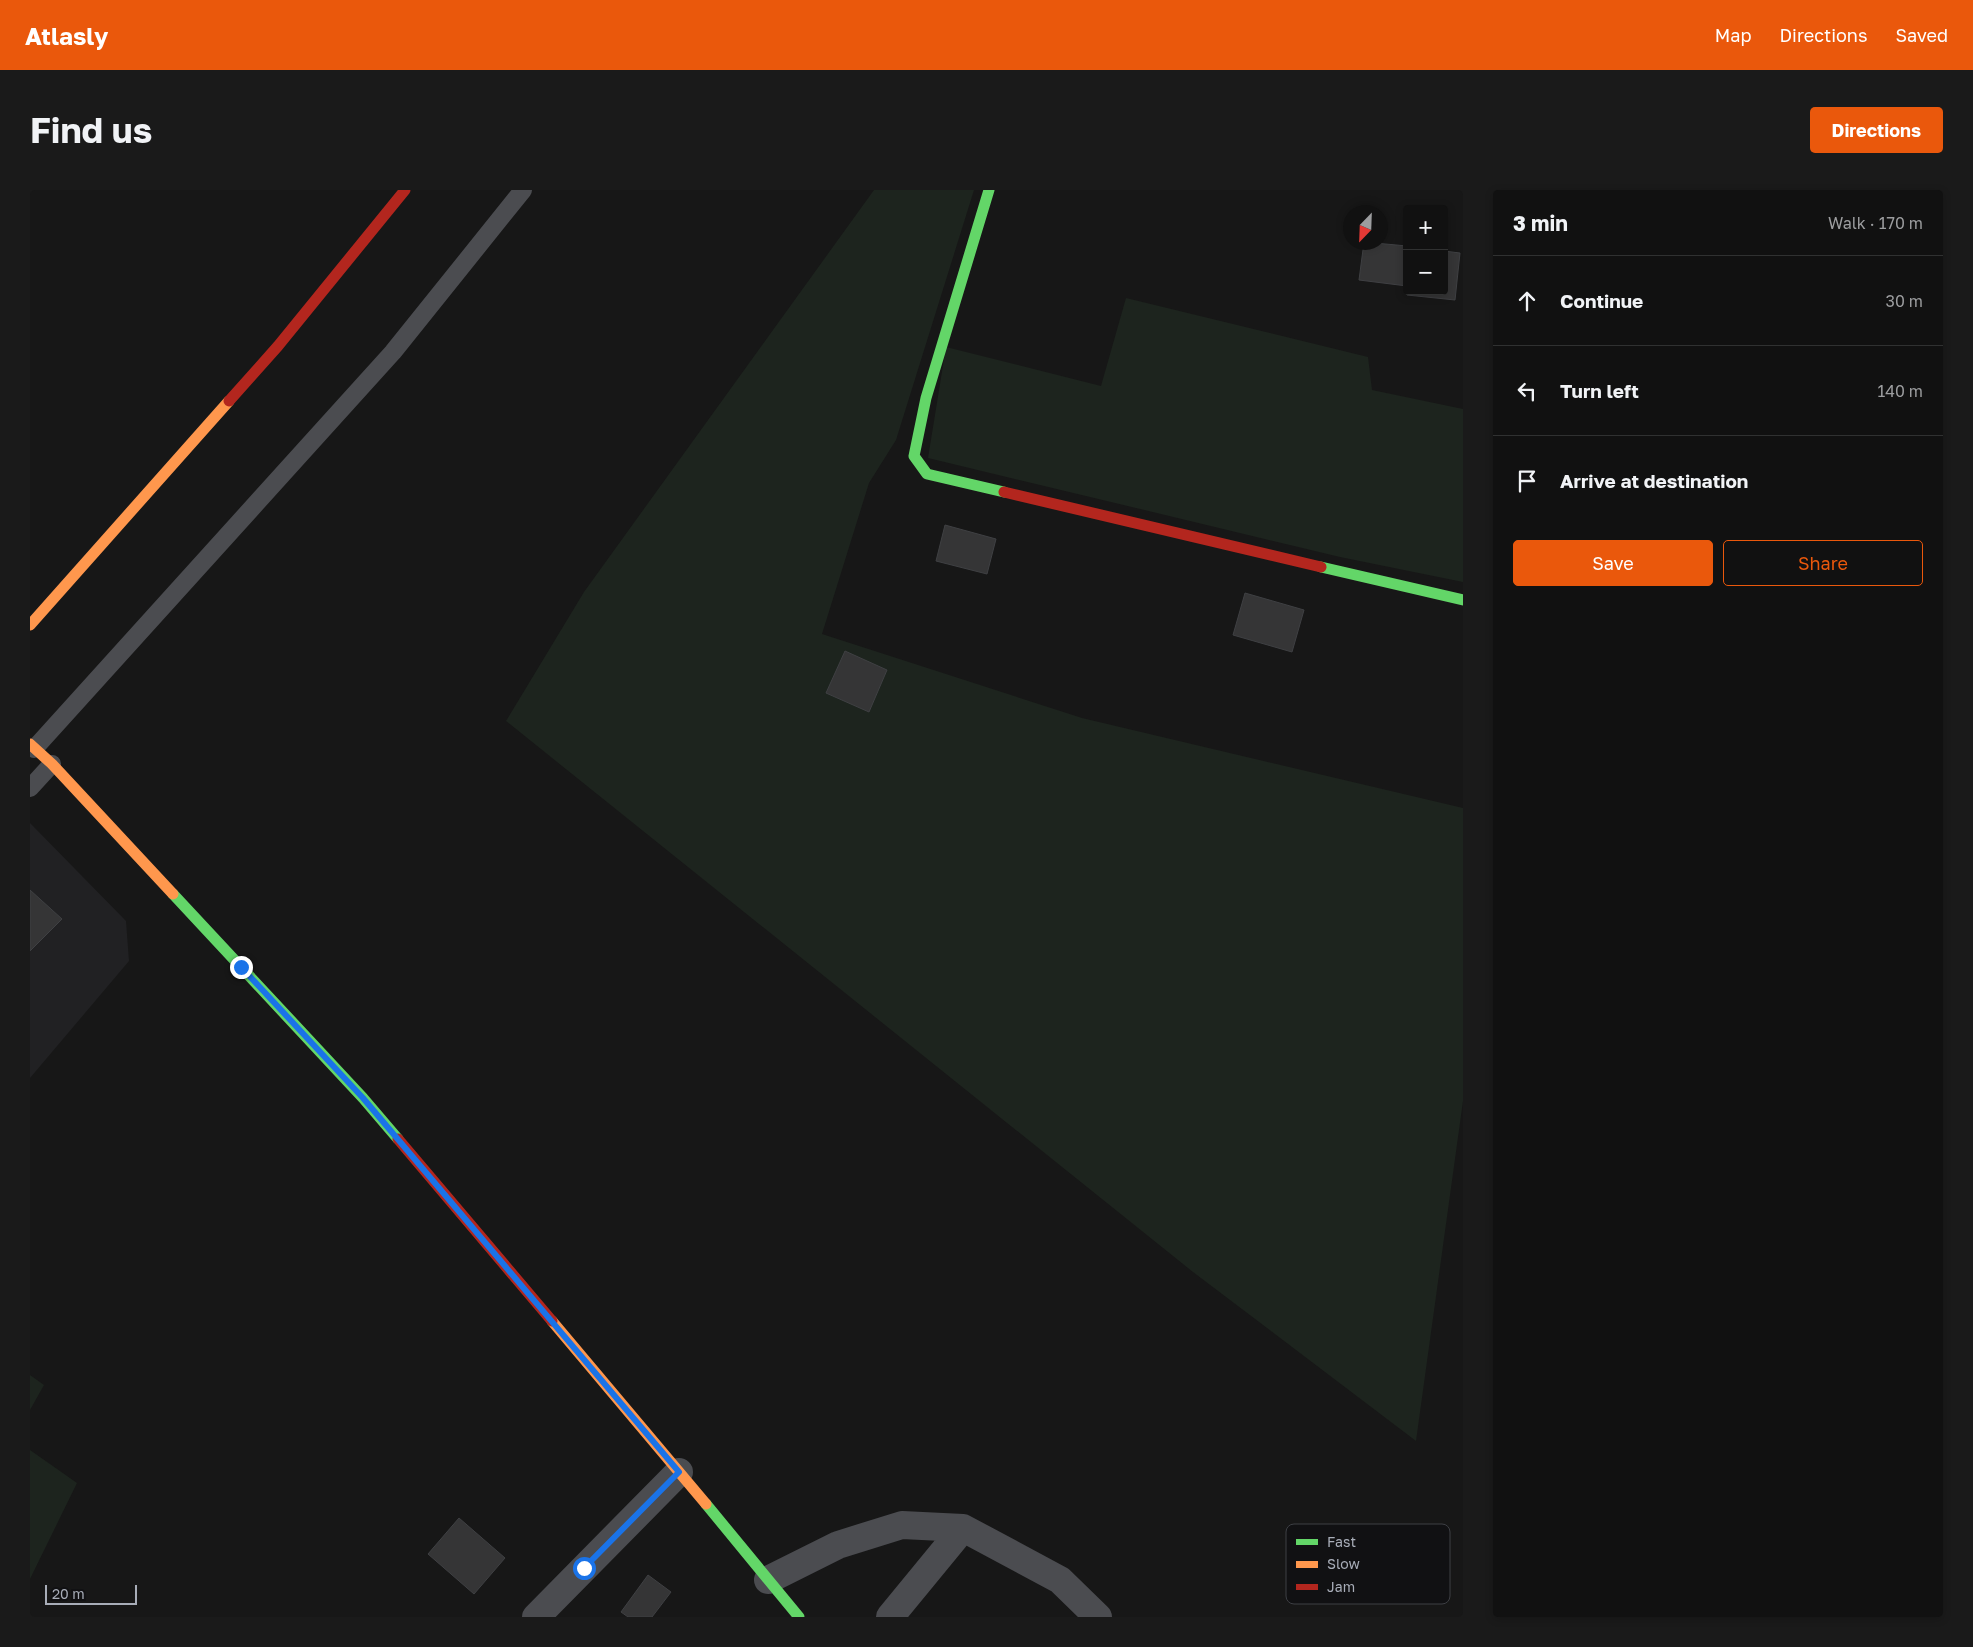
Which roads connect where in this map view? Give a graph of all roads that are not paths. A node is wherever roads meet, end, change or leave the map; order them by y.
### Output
1 (405, 190) edge
2 (523, 190) edge
3 (989, 190) edge
4 (1463, 600) edge
5 (30, 625) edge
6 (32, 746) edge
7 (52, 764) junction
8 (30, 788) edge
9 (679, 1472) junction
10 (963, 1528) junction
11 (768, 1580) junction
12 (536, 1617) edge
13 (799, 1617) edge
14 (890, 1617) edge
15 (1098, 1617) edge

1 - 5 street
2 - 6 lane
3 - 4 street
6 - 7 street
7 - 8 lane
7 - 9 street
9 - 11 street
9 - 12 street
10 - 11 street
10 - 14 street
10 - 15 street
11 - 13 street

